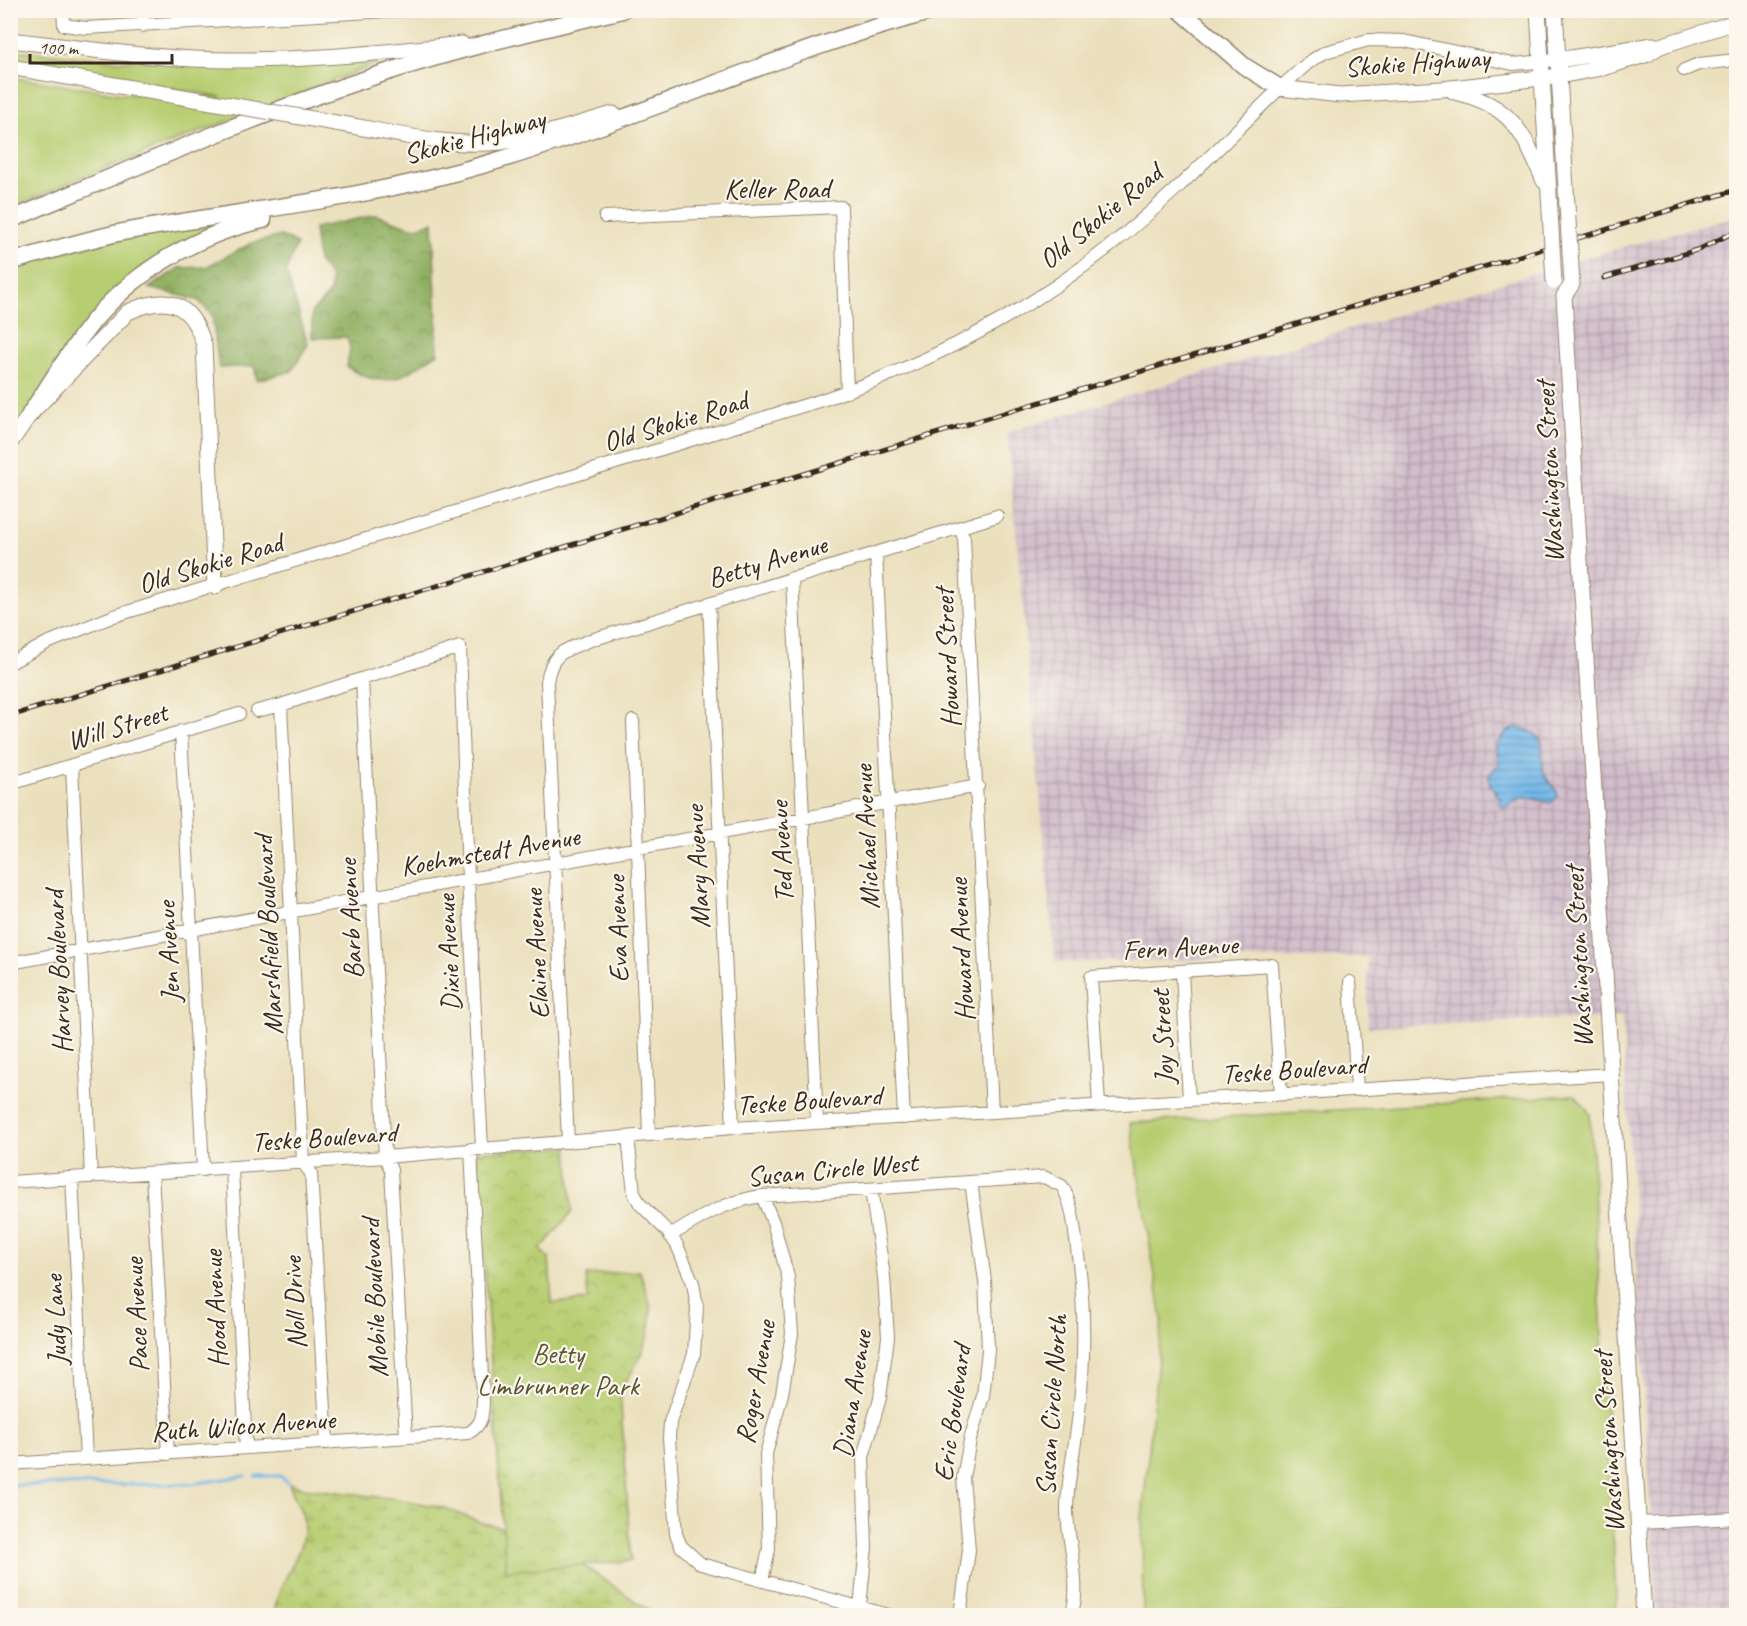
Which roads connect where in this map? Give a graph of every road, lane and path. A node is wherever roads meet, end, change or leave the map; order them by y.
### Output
1 (63, 10) edge
2 (142, 10) edge
3 (408, 10) edge
4 (622, 10) edge
5 (937, 10) edge
6 (1180, 10) edge
7 (1538, 10) edge
8 (1555, 10) edge
9 (1737, 22) edge
10 (142, 26) junction
11 (10, 34) edge
12 (10, 40) edge
13 (495, 40) junction
14 (37, 43) junction
15 (1660, 46) junction
16 (1558, 60) junction
17 (1737, 60) edge
18 (1541, 61) junction
19 (10, 67) edge
20 (1684, 70) dead end
21 (1559, 76) junction
22 (1542, 78) junction
23 (1280, 87) junction
24 (705, 88) junction
25 (1442, 89) junction
26 (459, 171) junction
27 (1549, 194) junction
28 (605, 218) dead end
29 (10, 220) edge
30 (10, 262) edge
31 (1564, 296) junction
32 (846, 392) junction
33 (30, 414) junction
34 (10, 443) edge
35 (997, 516) dead end
36 (960, 528) junction
37 (876, 553) junction
38 (792, 578) junction
39 (215, 587) junction
40 (709, 603) junction
41 (554, 659) joint
42 (10, 663) edge
43 (362, 679) junction
44 (281, 705) junction
45 (256, 711) dead end
46 (239, 714) dead end
47 (633, 721) dead end
48 (181, 731) junction
49 (72, 765) junction
50 (10, 784) edge
51 (978, 786) junction
52 (888, 802) junction
53 (803, 817) junction
54 (720, 832) junction
55 (638, 848) junction
56 (555, 863) junction
57 (468, 879) junction
58 (373, 897) junction
59 (291, 912) junction
60 (191, 930) junction
61 (81, 950) junction
62 (10, 963) edge
63 (1182, 971) junction
64 (1350, 982) dead end
65 (1611, 1074) junction
66 (1357, 1089) junction
67 (1281, 1094) junction
68 (1189, 1100) junction
69 (1099, 1105) junction
70 (992, 1112) junction
71 (904, 1118) junction
72 (817, 1123) junction
73 (733, 1128) junction
74 (649, 1135) junction
75 (628, 1137) junction
76 (568, 1142) junction
77 (477, 1148) junction
78 (385, 1157) junction
79 (303, 1163) junction
80 (232, 1168) junction
81 (202, 1170) junction
82 (152, 1173) junction
83 (91, 1177) junction
84 (72, 1178) junction
85 (10, 1182) edge
86 (970, 1182) junction
87 (871, 1189) junction
88 (762, 1196) junction
89 (670, 1236) junction
90 (478, 1428) joint
91 (406, 1437) junction
92 (327, 1443) junction
93 (246, 1448) junction
94 (168, 1454) junction
95 (86, 1459) junction
96 (10, 1464) edge
97 (1737, 1518) edge
98 (1639, 1523) junction
99 (762, 1581) junction
100 (860, 1607) junction
101 (892, 1616) edge
102 (960, 1616) edge
103 (1070, 1616) edge
104 (1644, 1616) edge

1 - 10 street
2 - 10 street
3 - 10 street
4 - 13 highway
5 - 24 highway, Skokie Highway
6 - 23 highway
7 - 18 main road
8 - 16 main road, Washington Street
9 - 15 main road
11 - 14 main road
12 - 14 main road
13 - 14 main road
13 - 29 highway
15 - 16 main road
15 - 21 main road, Skokie Highway
16 - 18 street, Old Skokie Road
16 - 21 main road, Washington Street
17 - 20 street
18 - 22 main road
18 - 23 street, Old Skokie Road
19 - 24 main road, bridge
21 - 22 main road, Skokie Highway
21 - 31 main road, Washington Street, bridge
22 - 25 main road, Skokie Highway
22 - 27 main road
23 - 25 main road, Skokie Highway
23 - 32 street, Old Skokie Road
24 - 26 highway, Skokie Highway
25 - 27 main road
26 - 30 highway, Skokie Highway
26 - 33 highway
27 - 31 main road, bridge
28 - 32 street, Keller Road
31 - 65 main road, Washington Street
32 - 39 street, Old Skokie Road
33 - 34 main road
33 - 39 main road
35 - 36 street, Betty Avenue
36 - 37 street, Betty Avenue
36 - 51 street, Howard Street
37 - 38 street, Betty Avenue
37 - 52 street, Michael Avenue
38 - 40 street, Betty Avenue
38 - 53 street, Ted Avenue
39 - 42 street, Old Skokie Road
40 - 41 street, Betty Avenue
40 - 54 street, Mary Avenue
41 - 56 street, Elaine Avenue
43 - 44 street
43 - 57 street, Dixie Avenue
43 - 58 street, Barb Avenue
44 - 45 street
44 - 59 street, Marshfield Boulevard
46 - 48 street, Will Street
47 - 55 street, Eva Avenue
48 - 49 street, Will Street
48 - 60 street, Jen Avenue
49 - 50 street, Will Street
49 - 61 street, Harvey Boulevard
51 - 52 street, Koehmstedt Avenue
51 - 70 street, Howard Avenue
52 - 53 street, Koehmstedt Avenue
52 - 71 street, Michael Avenue
53 - 54 street, Koehmstedt Avenue
53 - 72 street, Ted Avenue
54 - 55 street, Koehmstedt Avenue
54 - 73 street, Mary Avenue
55 - 56 street, Koehmstedt Avenue
55 - 74 street, Eva Avenue
56 - 57 street, Koehmstedt Avenue
56 - 76 street, Elaine Avenue
57 - 58 street, Koehmstedt Avenue
57 - 77 street, Dixie Avenue
58 - 59 street, Koehmstedt Avenue
58 - 78 street, Barb Avenue
59 - 60 street, Koehmstedt Avenue
59 - 79 street, Marshfield Boulevard
60 - 61 street, Koehmstedt Avenue
60 - 81 street, Jen Avenue
61 - 62 street, Koehmstedt Avenue
61 - 83 street, Harvey Boulevard
63 - 67 street, Fern Avenue
63 - 68 street, Joy Street
63 - 69 street, Fern Avenue
64 - 66 street
65 - 66 street, Teske Boulevard
65 - 98 main road, Washington Street
66 - 67 street, Teske Boulevard
67 - 68 street, Teske Boulevard
68 - 69 street, Teske Boulevard
69 - 70 street, Teske Boulevard
70 - 71 street, Teske Boulevard
71 - 72 street, Teske Boulevard
72 - 73 street, Teske Boulevard
73 - 74 street, Teske Boulevard
74 - 75 street, Teske Boulevard
75 - 76 street, Teske Boulevard
75 - 89 street
76 - 77 street, Teske Boulevard
77 - 78 street, Teske Boulevard
77 - 90 street, Dixie Avenue
78 - 79 street, Teske Boulevard
78 - 91 street, Mobile Boulevard
79 - 80 street, Teske Boulevard
79 - 92 street, Noll Drive
80 - 81 street, Teske Boulevard
80 - 93 street, Hood Avenue
81 - 82 street, Teske Boulevard
82 - 83 street, Teske Boulevard
82 - 94 street, Pace Avenue
83 - 84 street, Teske Boulevard
84 - 85 street, Teske Boulevard
84 - 95 street, Judy Lane
86 - 87 street, Susan Circle West
86 - 102 street, Eric Boulevard
86 - 103 street, Susan Circle North
87 - 88 street, Susan Circle West
87 - 100 street, Diana Avenue
88 - 89 street, Susan Circle West
88 - 99 street, Roger Avenue
89 - 99 street
90 - 91 street, Ruth Wilcox Avenue
91 - 92 street, Ruth Wilcox Avenue
92 - 93 street, Ruth Wilcox Avenue
93 - 94 street, Ruth Wilcox Avenue
94 - 95 street, Ruth Wilcox Avenue
95 - 96 street, Ruth Wilcox Avenue
97 - 98 street
98 - 104 main road, Washington Street
99 - 100 street
100 - 101 street

